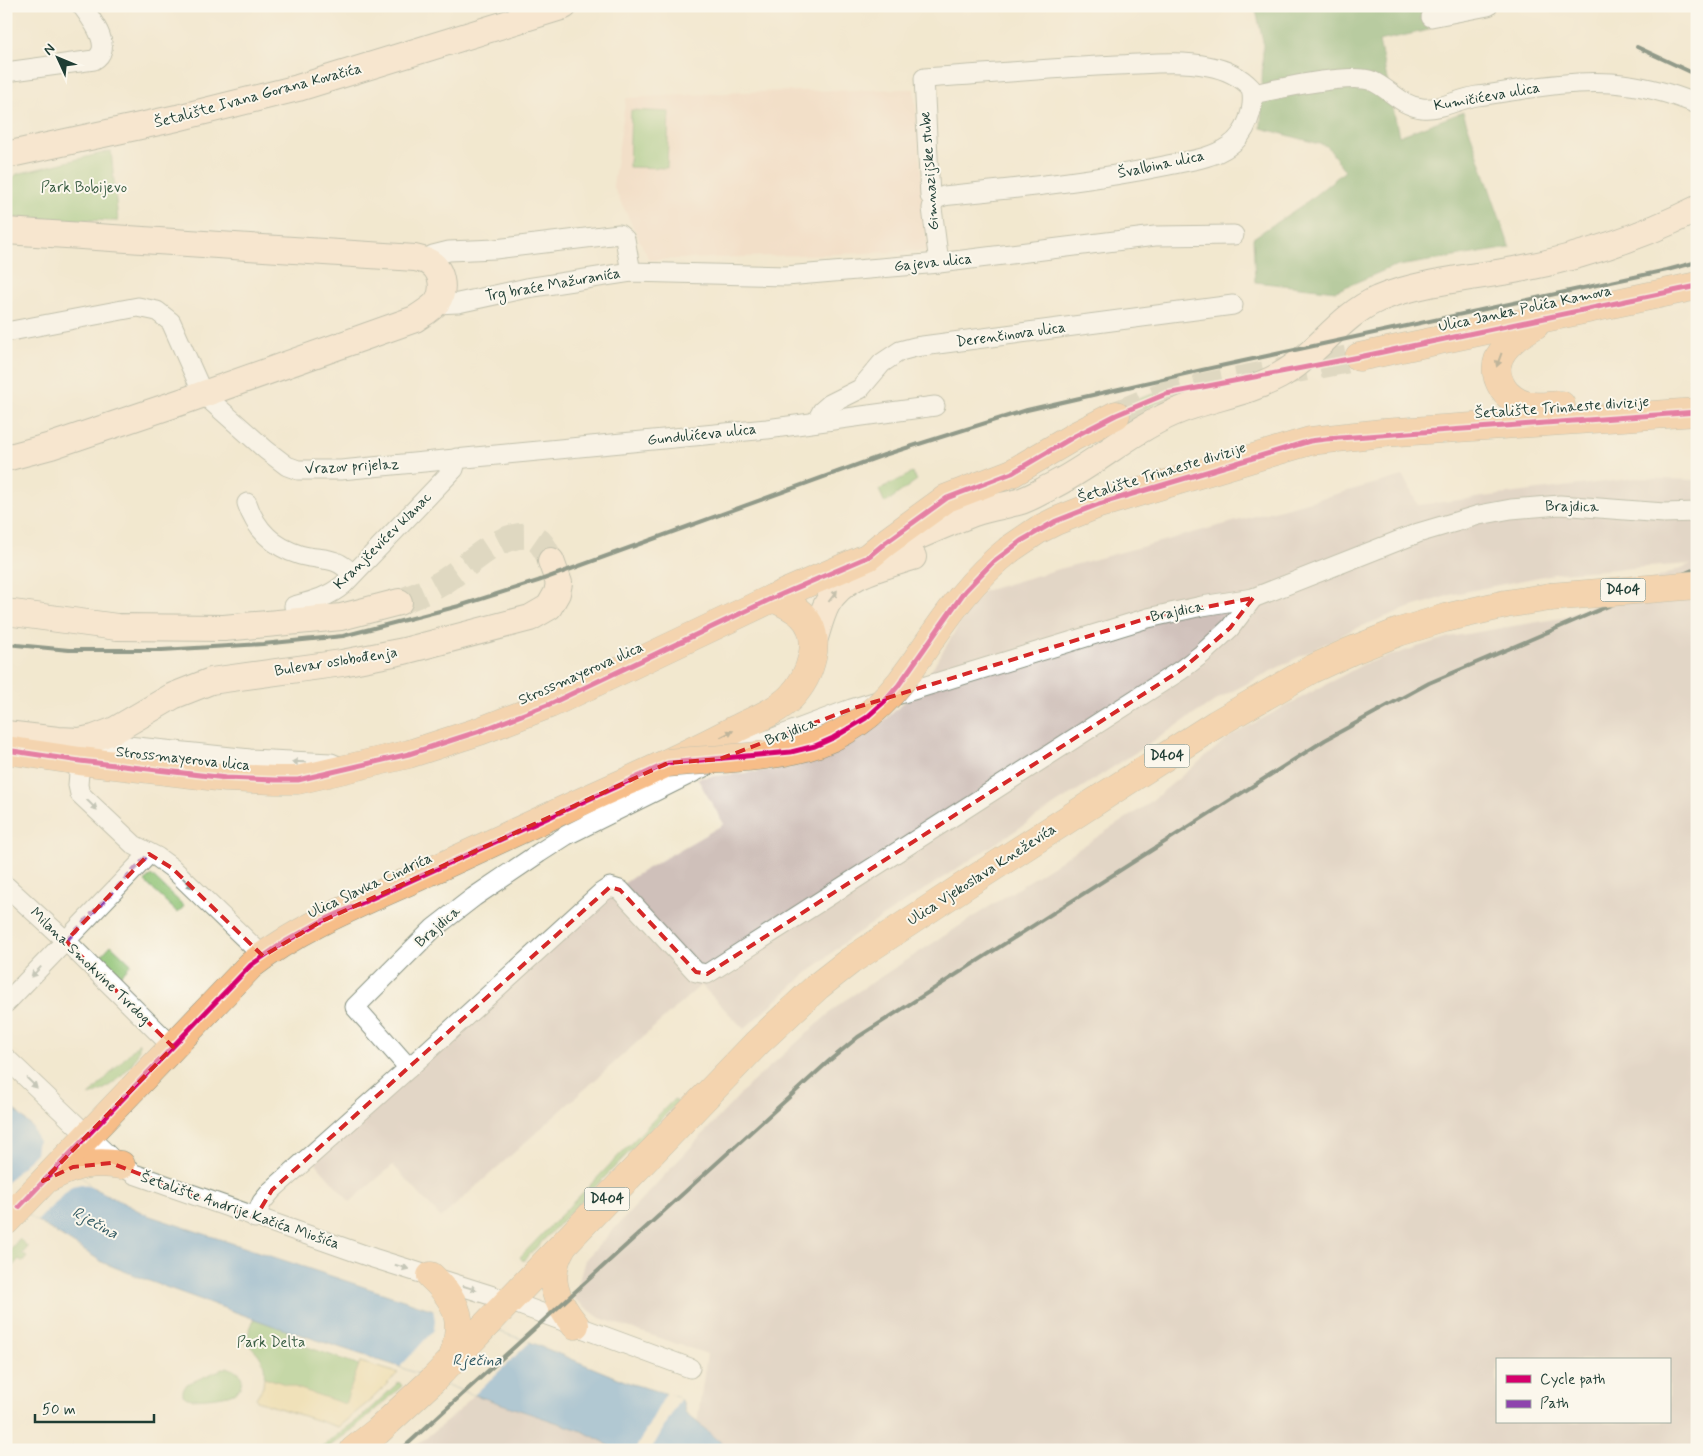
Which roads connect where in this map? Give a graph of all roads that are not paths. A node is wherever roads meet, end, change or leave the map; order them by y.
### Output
1 (82, 6) edge
2 (564, 6) edge
3 (1488, 6) edge
4 (1431, 17) dead end
5 (6, 72) edge
6 (1253, 94) junction
7 (1697, 104) edge
8 (6, 155) edge
9 (934, 200) junction
10 (1697, 209) edge
11 (6, 232) edge
12 (1234, 235) dead end
13 (427, 261) junction
14 (939, 263) junction
15 (631, 272) junction
16 (1697, 286) edge
17 (436, 304) junction
18 (1234, 305) dead end
19 (1547, 318) junction
20 (6, 332) edge
21 (1359, 357) tunnel mouth
22 (203, 394) junction
23 (1697, 396) edge
24 (935, 406) dead end
25 (1697, 412) edge
26 (1116, 415) tunnel mouth
27 (816, 422) junction
28 (6, 458) edge
29 (463, 458) junction
30 (1019, 501) junction
31 (247, 503) dead end
32 (1697, 512) edge
33 (868, 557) junction
34 (551, 561) tunnel mouth
35 (352, 574) junction
36 (1697, 585) edge
37 (773, 598) junction
38 (1253, 598) junction
39 (399, 602) tunnel mouth
40 (294, 606) dead end
41 (6, 612) edge
42 (814, 641) junction
43 (136, 717) junction
44 (6, 734) edge
45 (145, 749) junction
46 (6, 750) edge
47 (80, 751) junction
48 (668, 764) junction
49 (346, 770) junction
50 (149, 854) junction
51 (6, 886) edge
52 (66, 941) junction
53 (263, 956) junction
54 (6, 1002) edge
55 (173, 1047) junction
56 (6, 1058) edge
57 (409, 1068) junction
58 (87, 1135) junction
59 (69, 1163) junction
60 (121, 1165) junction
61 (12, 1214) edge
62 (255, 1218) junction
63 (564, 1244) junction
64 (431, 1276) junction
65 (509, 1301) junction
66 (575, 1325) junction
67 (452, 1360) junction
68 (690, 1368) dead end
69 (354, 1450) edge

1 - 5 street
2 - 8 street, Šetalište Ivana Gorana Kovačića
3 - 4 street
6 - 7 street, Kumičićeva ulica
6 - 9 street, Švalbina ulica
6 - 9 street, Gimnazijske stube
9 - 14 street, Gimnazijske stube
10 - 30 street
11 - 13 street
12 - 14 street, Gajeva ulica
13 - 15 street, Trg braće Mažuranića
13 - 17 street
14 - 15 street, Gajeva ulica
15 - 17 street, Trg braće Mažuranića
16 - 19 main road, Ulica Janka Polića Kamova
17 - 22 street
18 - 27 street, Derenčinova ulica
19 - 21 main road, Ulica Janka Polića Kamova
19 -> 23 main road
20 - 22 street
22 - 28 street
22 - 29 street, Vrazov prijelaz
24 - 27 street, Gundulićeva ulica
25 - 48 main road, Šetalište Trinaeste divizije, bridge
26 - 33 main road, Strossmayerova ulica
27 - 29 street, Gundulićeva ulica
29 - 35 street, Kranjčevićev klanac
30 - 33 street
42 -> 30 street
31 - 35 street
32 - 38 street, Brajdica
33 - 37 main road, Strossmayerova ulica
34 - 43 street, Bulevar oslobođenja
35 - 40 street, Kranjčevićev klanac
36 - 63 main road, Ulica Vjekoslava Kneževića / D404, bridge
37 - 42 main road
37 - 49 main road, Strossmayerova ulica
38 - 57 street
38 - 57 street, Brajdica
39 - 41 street
48 -> 42 main road, Ulica Slavka Cindrića
43 - 45 street
43 - 47 street, Bulevar oslobođenja
44 - 47 street, Bulevar oslobođenja
45 - 47 street
49 -> 45 street
46 - 47 main road, Strossmayerova ulica
47 - 49 main road, Strossmayerova ulica
47 -> 50 street
48 - 53 main road, Ulica Slavka Cindrića
50 - 52 street
50 -> 53 street
51 - 52 street, Milana Smokvine Tvrdog
52 -> 54 street
52 - 55 street, Milana Smokvine Tvrdog
53 - 55 main road, Ulica Slavka Cindrića
55 - 58 main road, Ulica Slavka Cindrića
56 -> 58 street, Šetalište Andrije Kačića Miošića
57 - 62 street
58 - 59 main road, Ulica Slavka Cindrića
58 - 60 street, Šetalište Andrije Kačića Miošića
59 - 60 main road
59 - 61 main road, Ulica Slavka Cindrića
60 - 62 street, Šetalište Andrije Kačića Miošića
62 -> 64 street, Šetalište Andrije Kačića Miošića
63 - 65 main road, Ulica Vjekoslava Kneževića / D404
63 - 66 main road
64 -> 65 street, Šetalište Andrije Kačića Miošića
64 - 67 main road
65 - 66 street, Šetalište Andrije Kačića Miošića
65 - 67 main road, D404
66 - 68 street, Šetalište Andrije Kačića Miošića
67 - 69 main road, D404

